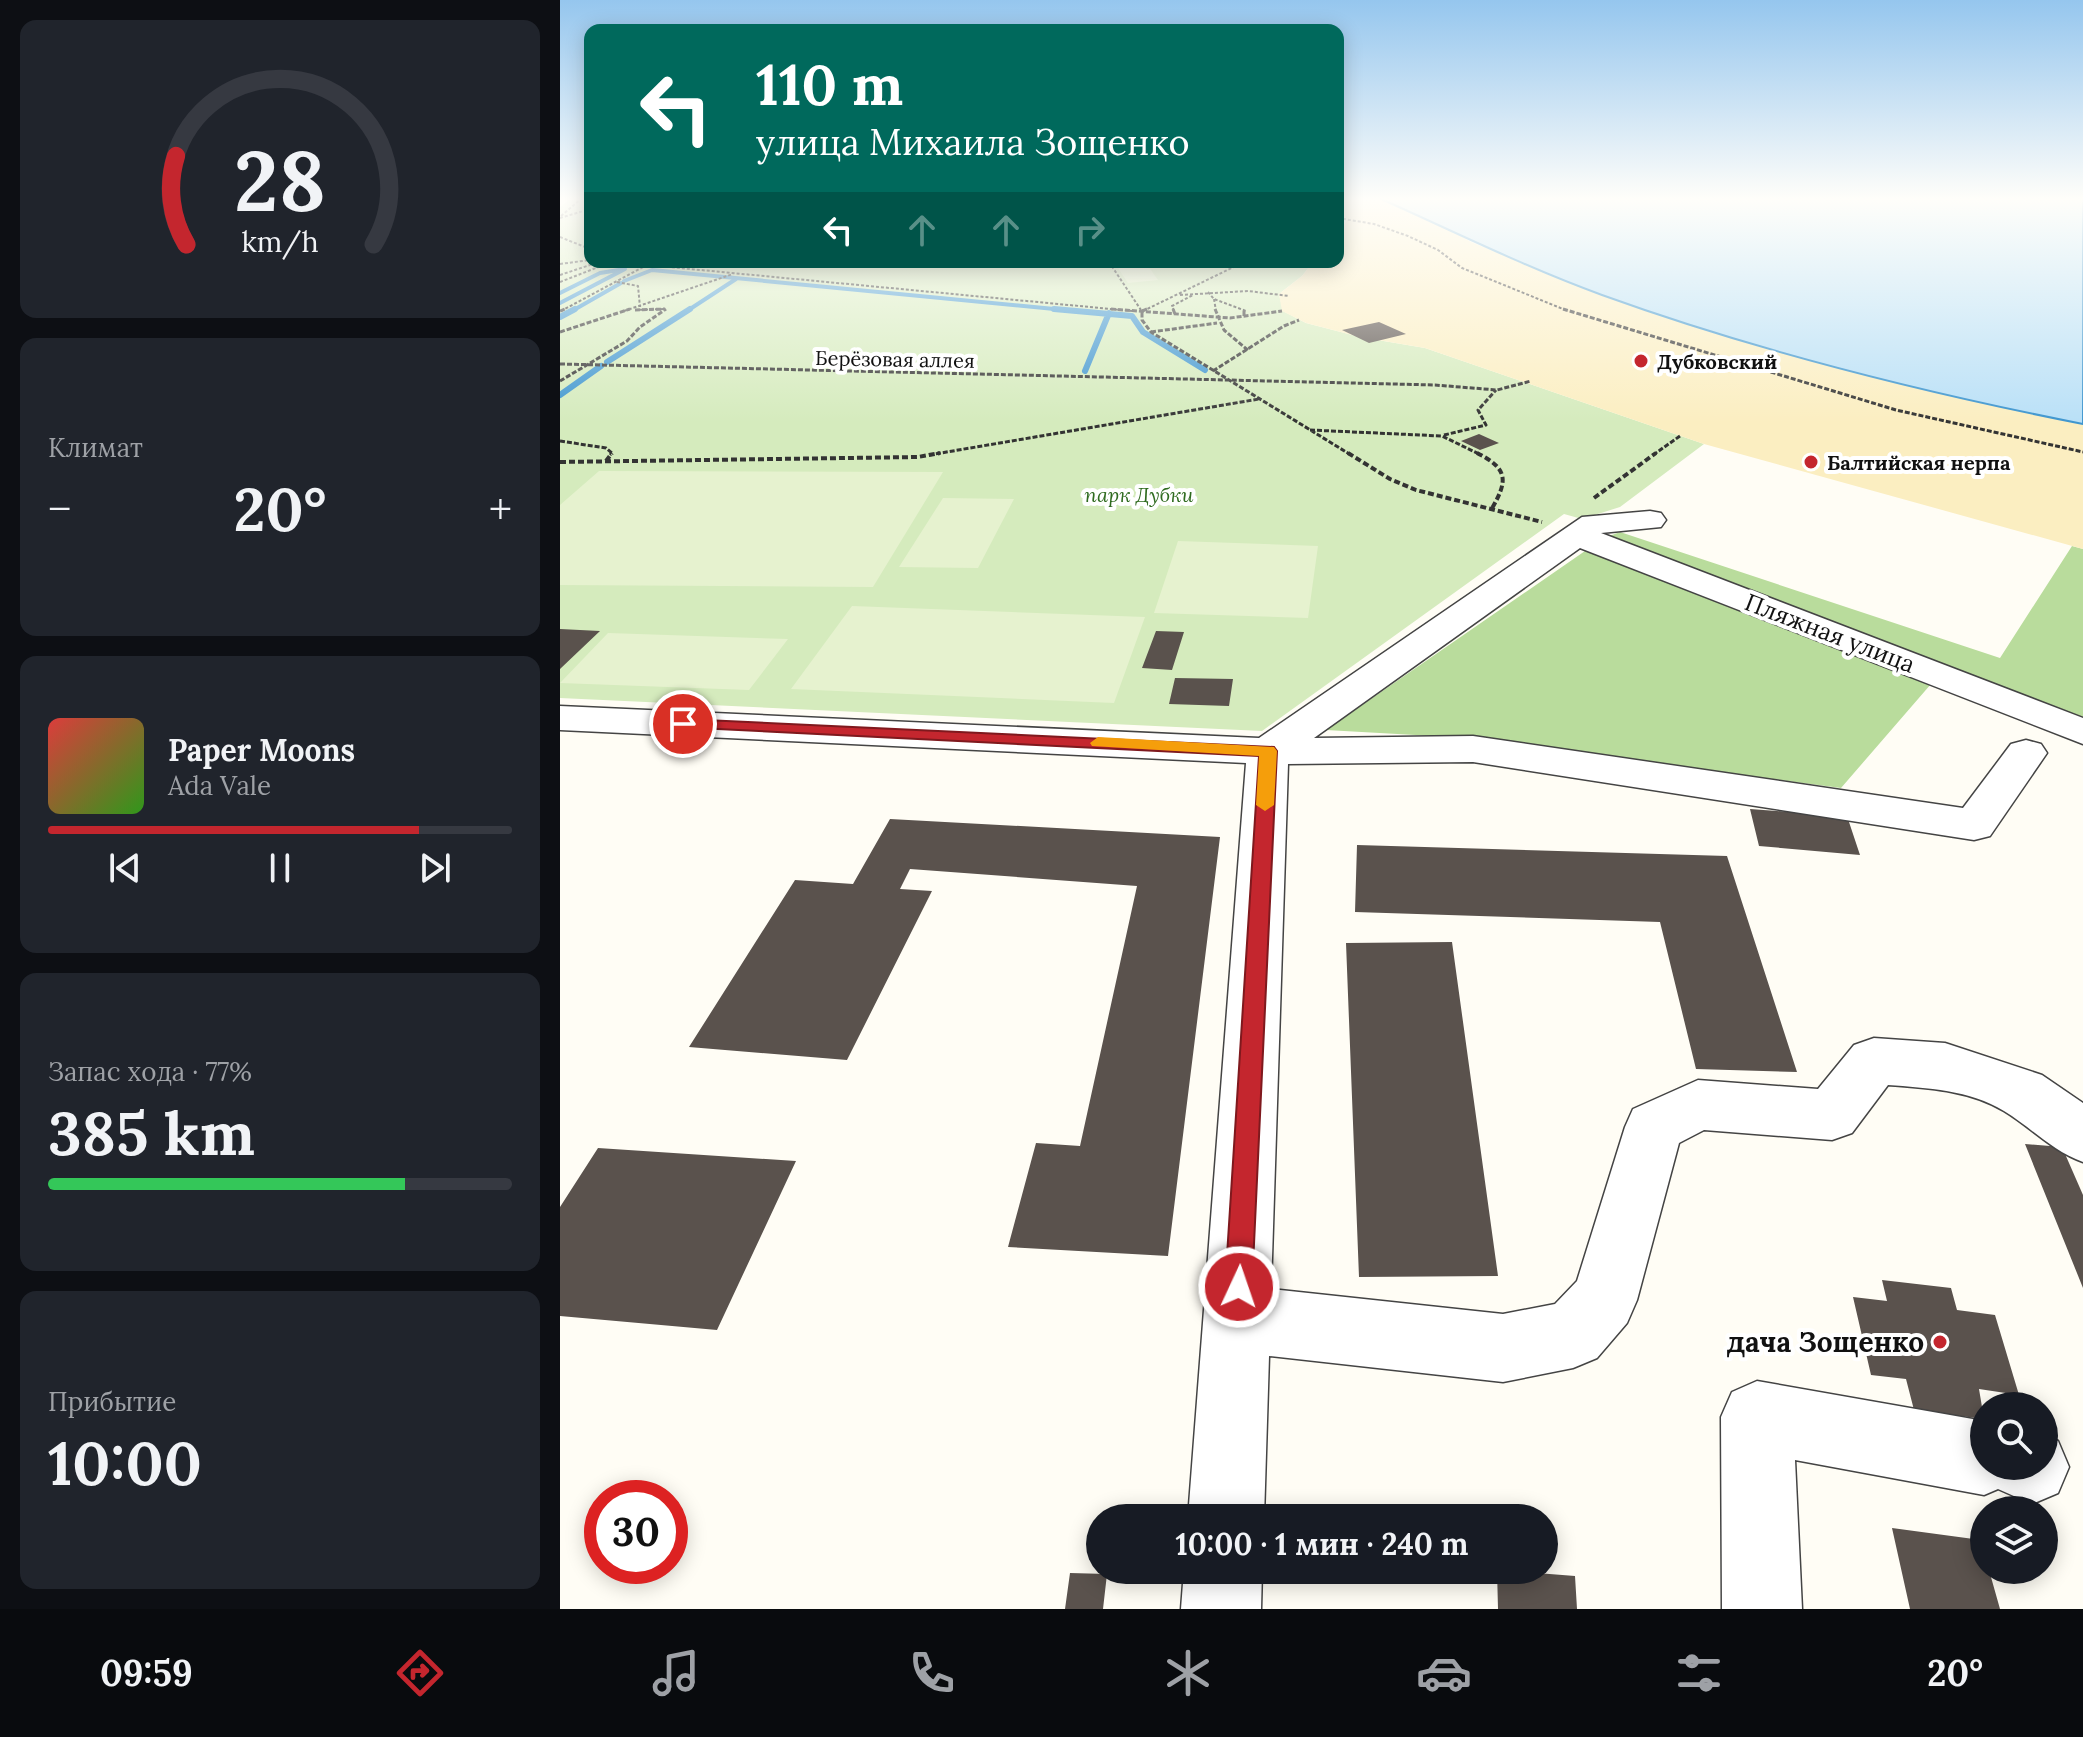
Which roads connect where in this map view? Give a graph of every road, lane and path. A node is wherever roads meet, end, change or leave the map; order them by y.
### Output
1 (583, 273) edge
2 (631, 273) edge
3 (735, 273) joint
4 (1116, 273) edge
5 (1222, 273) edge
6 (1475, 273) edge
7 (615, 281) junction
8 (560, 282) edge
9 (1208, 292) junction
10 (1197, 293) junction
11 (1175, 296) junction
12 (1289, 296) dead end
13 (1214, 299) junction
14 (640, 307) junction
15 (632, 309) junction
16 (560, 311) edge
17 (1142, 311) junction
18 (1282, 311) dead end
19 (1175, 314) junction
20 (1244, 316) junction
21 (1216, 317) junction
22 (1299, 320) dead end
23 (1217, 323) junction
24 (560, 332) edge
25 (1151, 332) junction
26 (1249, 351) junction
27 (560, 364) edge
28 (587, 365) junction
29 (1213, 371) junction
30 (560, 381) edge
31 (1230, 381) junction
32 (1531, 381) dead end
33 (1497, 390) junction
34 (1259, 399) junction
35 (1309, 430) junction
36 (1442, 436) junction
37 (1680, 436) dead end
38 (560, 441) edge
39 (2083, 452) edge
40 (606, 461) junction
41 (560, 464) edge
42 (1491, 510) junction
43 (1650, 520) dead end
44 (1566, 531) junction
45 (560, 718) edge
46 (2083, 732) edge
47 (1268, 751) junction
48 (2026, 753) dead end
49 (2083, 1136) edge
50 (1237, 1319) junction
51 (1970, 1456) edge
52 (1227, 1504) edge
53 (1222, 1584) edge
54 (1221, 1609) edge
55 (1762, 1609) edge

1 - 8 path
2 - 7 path
3 - 14 path
3 - 17 path
4 - 17 path
5 - 11 path
6 - 39 path
7 - 14 path
7 - 16 path
9 - 10 path
9 - 12 path
9 - 13 path
10 - 11 path
10 - 19 path
11 - 17 path
13 - 20 path
13 - 21 path
14 - 15 path
15 - 24 path
15 - 28 path
17 - 19 path
17 - 25 path
18 - 20 path
19 - 21 path
20 - 21 path
21 - 23 path
22 - 26 path
23 - 25 path
23 - 26 path
25 - 29 path
26 - 29 path
27 - 28 path, Берёзовая аллея
28 - 30 path
28 - 31 path, Берёзовая аллея
29 - 31 path
31 - 33 path, Берёзовая аллея
31 - 34 path
32 - 33 path, Берёзовая аллея
33 - 36 path
34 - 35 path
34 - 40 path
35 - 36 path
35 - 42 path
36 - 42 path
37 - 44 path
38 - 40 path
40 - 41 path
42 - 44 path
43 - 44 street
44 - 46 street, Пляжная улица
44 - 47 street
45 - 47 street
47 - 48 street
47 - 50 street
49 - 50 street
50 - 52 street
51 - 55 street
53 - 54 street

